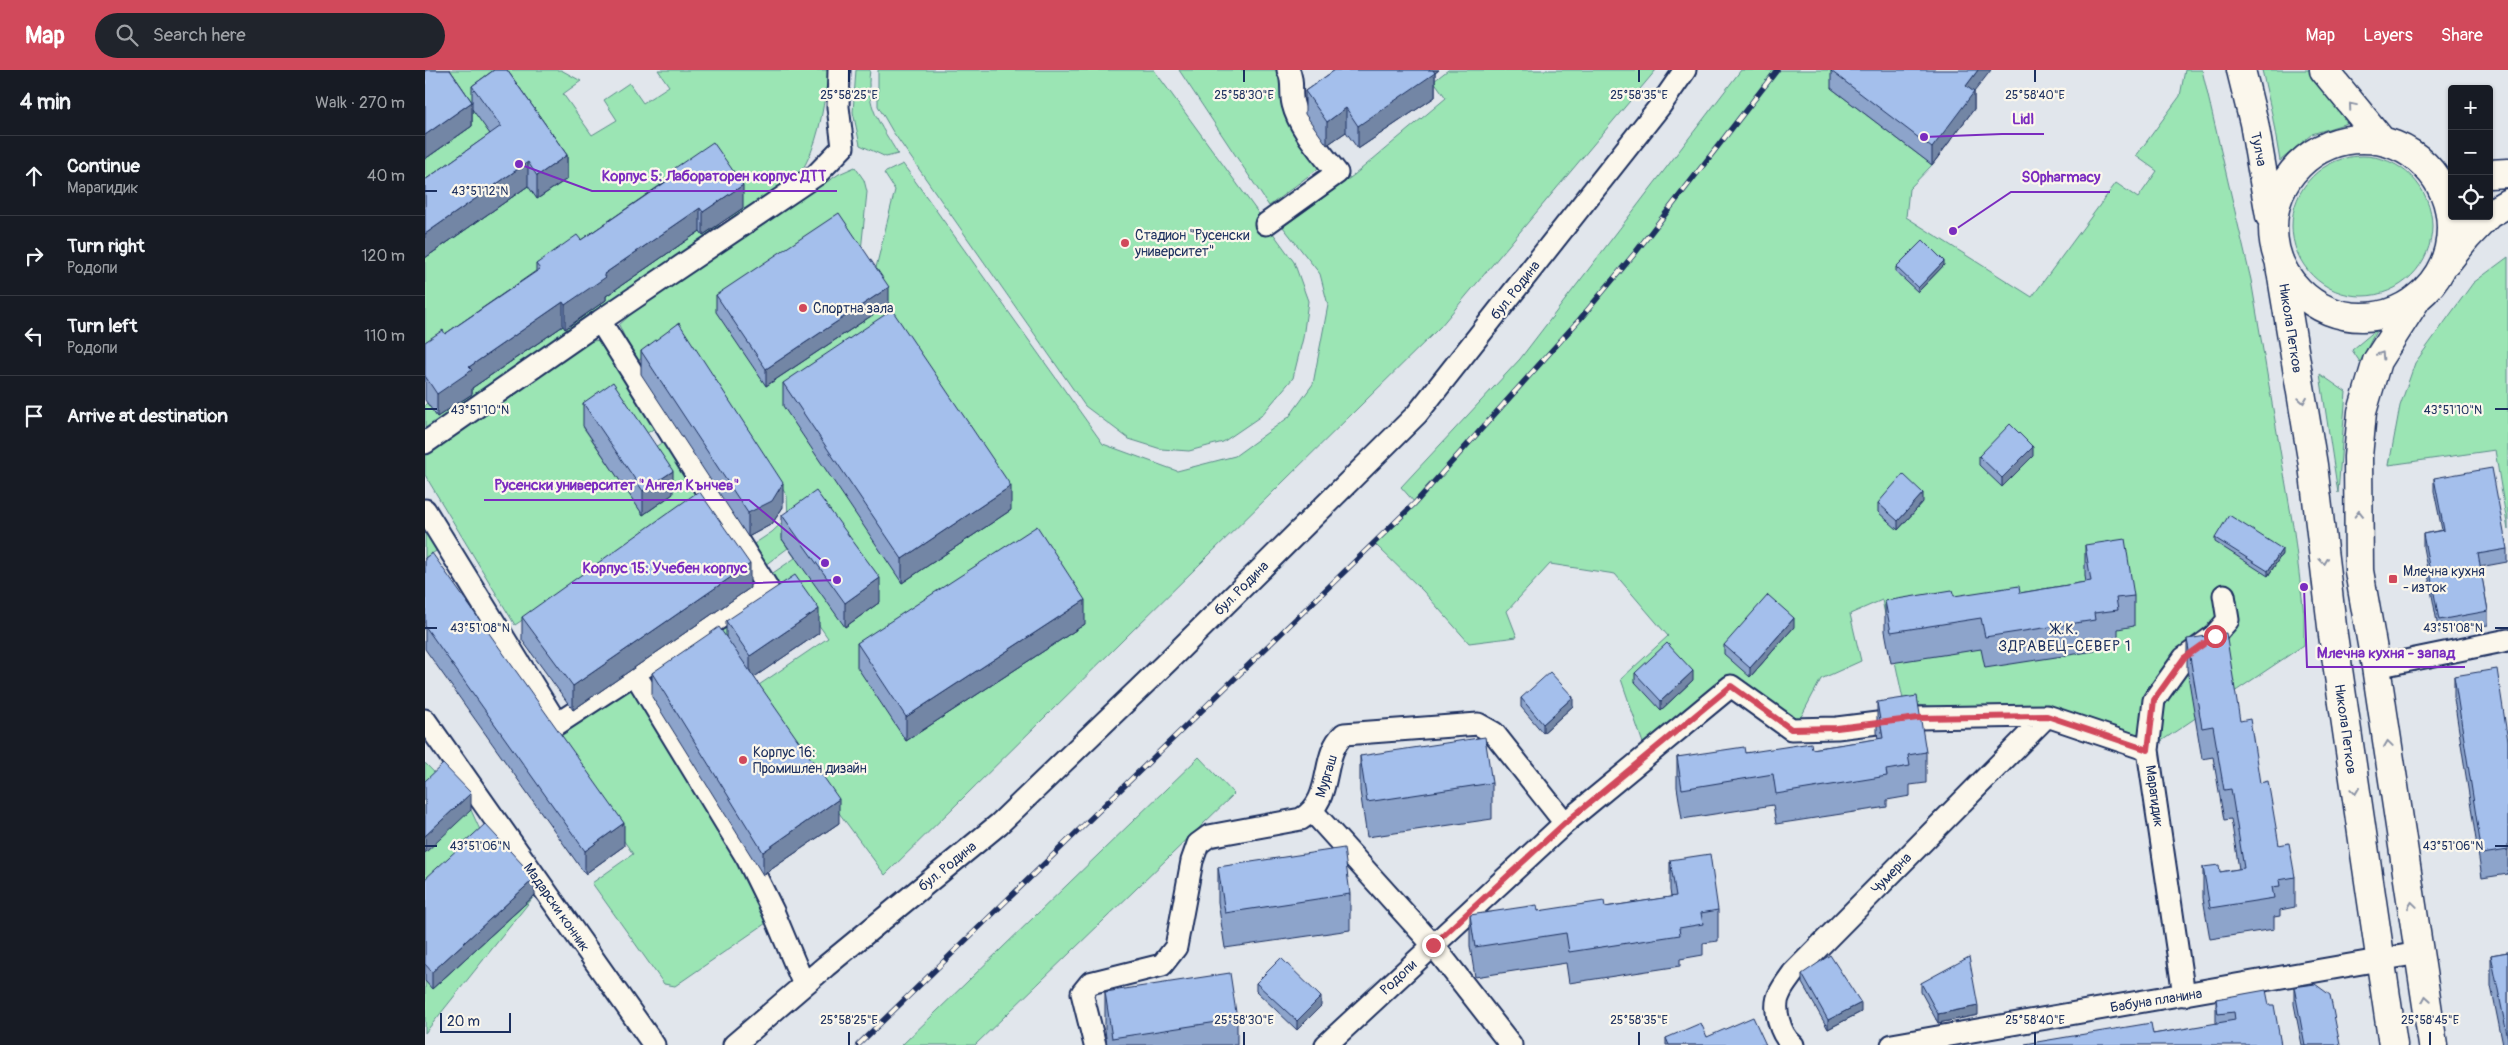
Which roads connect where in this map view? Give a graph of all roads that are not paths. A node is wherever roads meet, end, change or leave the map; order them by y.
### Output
1 (839, 70) edge
2 (1288, 70) edge
3 (1685, 70) edge
4 (2241, 70) edge
5 (2324, 70) edge
6 (2382, 141) junction
7 (2415, 157) junction
8 (2448, 169) edge
9 (2508, 172) edge
10 (2493, 174) edge
11 (2508, 203) edge
12 (2493, 212) edge
13 (2483, 220) edge
14 (1266, 224) dead end
15 (2273, 230) junction
16 (2281, 265) junction
17 (2440, 271) junction
18 (2419, 298) junction
19 (600, 321) junction
20 (425, 443) edge
21 (425, 510) edge
22 (2224, 595) dead end
23 (2508, 640) edge
24 (2376, 667) junction
25 (635, 674) junction
26 (2047, 716) junction
27 (425, 720) edge
28 (2148, 750) junction
29 (1313, 812) junction
30 (1565, 823) junction
31 (1433, 945) junction
32 (2419, 953) junction
33 (2379, 960) junction
34 (804, 985) junction
35 (2184, 995) junction
36 (654, 1045) edge
37 (734, 1045) edge
38 (1095, 1045) edge
39 (1326, 1045) edge
40 (1511, 1045) edge
41 (1793, 1045) edge
42 (1892, 1045) edge
43 (2393, 1045) edge
44 (2433, 1045) edge

1 - 19 street
2 - 14 street
3 - 34 street, бул. Родина
4 - 15 main road, Тулча
6 -> 5 main road
6 - 7 main road
6 - 15 main road
7 - 8 main road
7 - 17 main road
9 - 10 main road
11 - 12 main road
13 - 17 main road
15 - 16 main road
16 - 18 main road
16 -> 33 main road, Никола Петков
17 - 18 main road
24 -> 18 main road
19 - 20 street
19 - 25 street
21 - 25 street
22 - 28 street, Марагидик
23 - 24 street
32 -> 24 main road
25 - 34 street
26 - 28 street, Родопи
26 - 30 street, Родопи
26 - 41 street, Чумерна
27 - 36 street, Мадарски конник
28 - 35 street, Марагидик
29 - 30 street, Мургаш
29 - 31 street
29 - 38 street, Мургаш
30 - 31 street, Родопи
31 - 39 street, Родопи
31 - 40 street
32 - 33 street, Бабуна планина
44 -> 32 main road
33 - 35 street, Бабуна планина
33 - 43 main road, Никола Петков
34 - 37 street, бул. Родина
35 - 42 street, Бабуна планина

